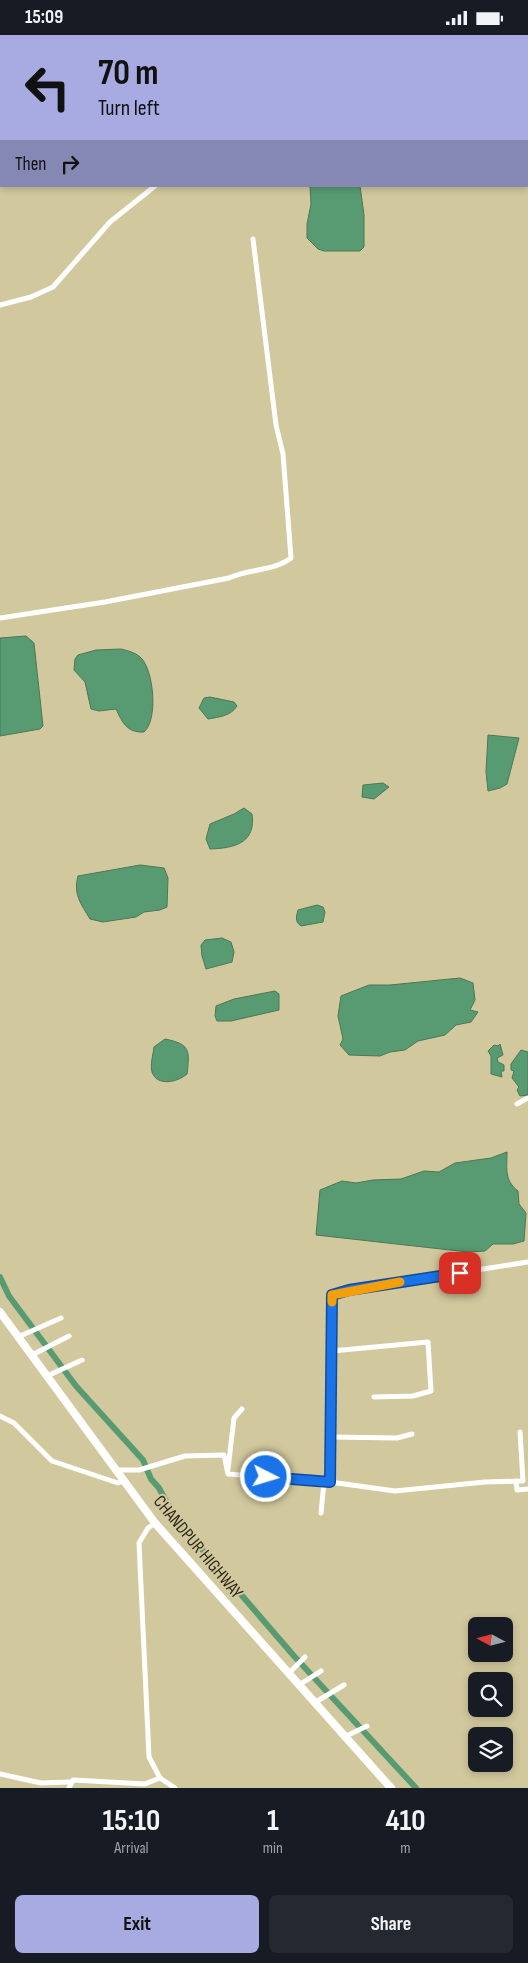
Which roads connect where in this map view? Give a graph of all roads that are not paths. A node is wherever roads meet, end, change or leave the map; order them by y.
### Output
1 (154, 187) edge
2 (252, 239) dead end
3 (0, 305) edge
4 (0, 618) edge
5 (528, 1098) edge
6 (517, 1103) dead end
7 (528, 1262) edge
8 (0, 1311) edge
9 (61, 1318) dead end
10 (70, 1336) dead end
11 (18, 1337) junction
12 (332, 1351) junction
13 (32, 1355) junction
14 (82, 1360) dead end
15 (47, 1376) junction
16 (374, 1397) dead end
17 (242, 1409) dead end
18 (0, 1416) edge
19 (520, 1432) dead end
20 (412, 1434) dead end
21 (331, 1437) junction
22 (116, 1470) junction
23 (228, 1474) junction
24 (124, 1481) junction
25 (516, 1481) junction
26 (327, 1482) junction
27 (528, 1489) edge
28 (321, 1513) dead end
29 (155, 1523) junction
30 (305, 1657) dead end
31 (322, 1671) dead end
32 (288, 1674) junction
33 (344, 1685) dead end
34 (298, 1686) junction
35 (314, 1703) junction
36 (367, 1726) dead end
37 (344, 1737) junction
38 (0, 1774) edge
39 (160, 1778) junction
40 (70, 1782) junction
41 (68, 1788) edge
42 (175, 1788) edge
43 (391, 1788) edge

1 - 3 street
2 - 4 street
5 - 6 street
7 - 12 street
8 - 11 main road, CHANDPUR HIGHWAY
9 - 11 street
10 - 13 street
11 - 13 main road, CHANDPUR HIGHWAY
12 - 16 street
12 - 21 street
13 - 15 main road, CHANDPUR HIGHWAY
14 - 15 street
15 - 22 main road, CHANDPUR HIGHWAY
17 - 23 street
18 - 24 street
19 - 25 street
20 - 21 street
21 - 26 street
22 - 23 street
22 - 24 main road, CHANDPUR HIGHWAY
23 - 26 street
24 - 29 main road, CHANDPUR HIGHWAY
25 - 26 street
25 - 27 street
26 - 28 street
29 - 32 main road, CHANDPUR HIGHWAY
29 - 39 street
30 - 32 street
31 - 34 street
32 - 34 main road, CHANDPUR HIGHWAY
33 - 35 street
34 - 35 main road, CHANDPUR HIGHWAY
35 - 37 main road, CHANDPUR HIGHWAY
36 - 37 street
37 - 43 main road, CHANDPUR HIGHWAY
38 - 40 street
39 - 40 street
39 - 42 street
40 - 41 street

